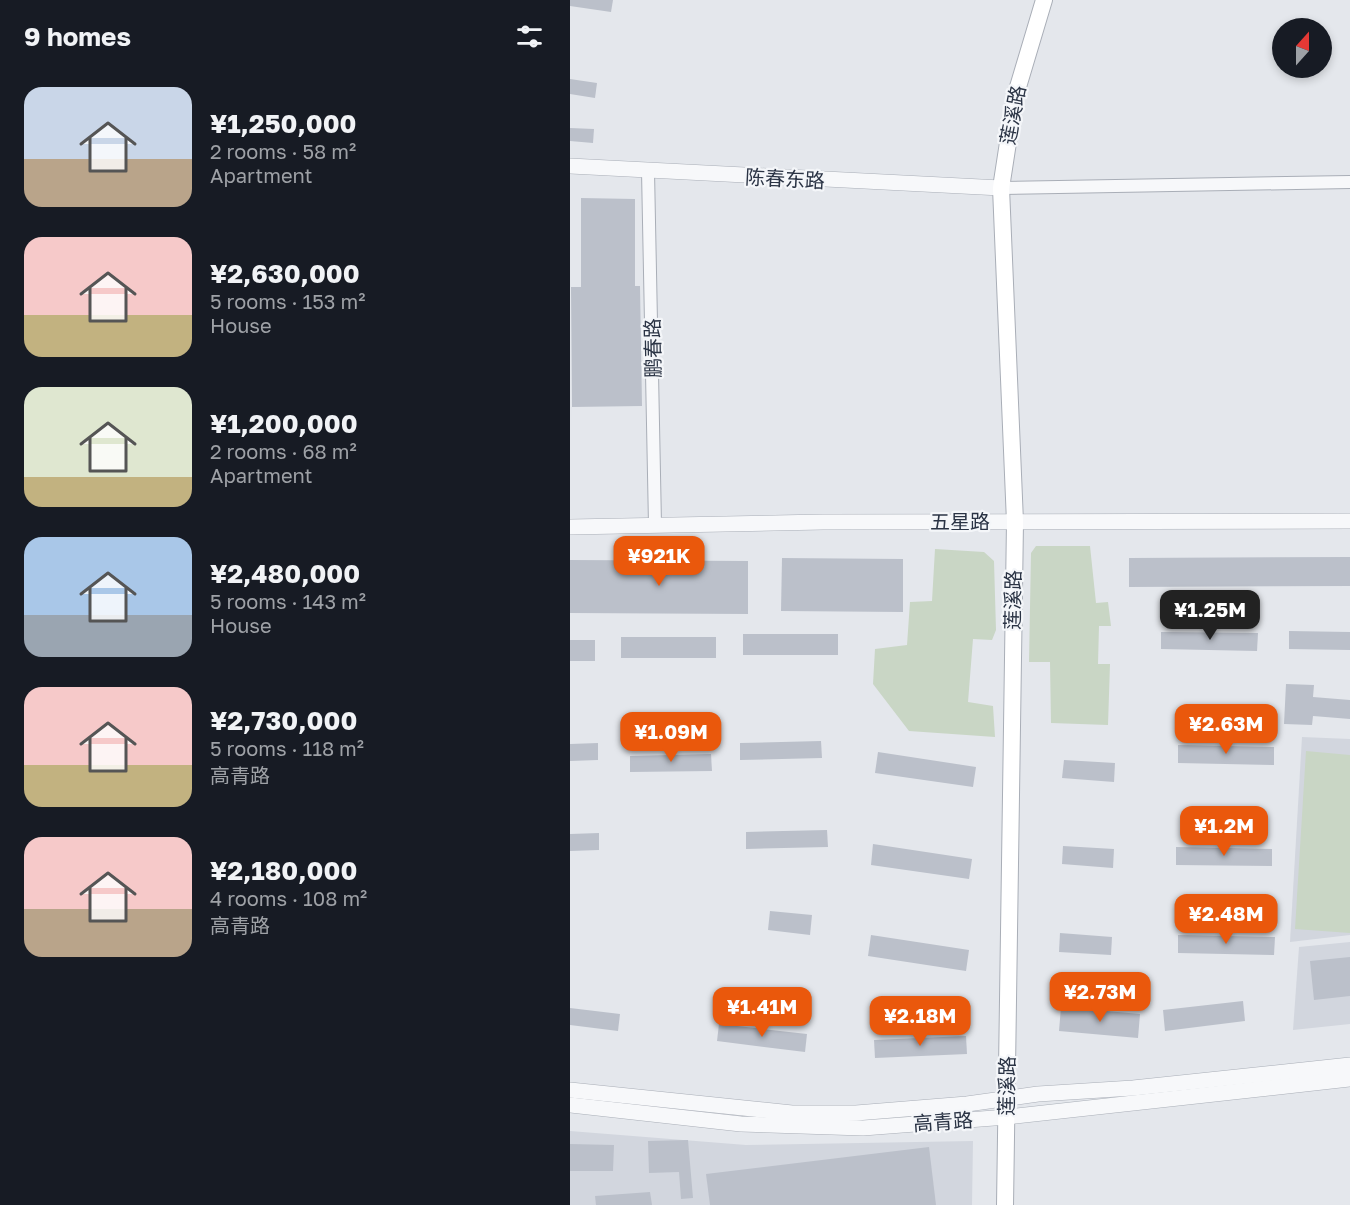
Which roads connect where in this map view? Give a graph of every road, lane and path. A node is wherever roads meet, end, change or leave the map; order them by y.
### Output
1 (1044, 0) edge
2 (570, 166) edge
3 (648, 171) junction
4 (1350, 182) edge
5 (1001, 188) junction
6 (1350, 521) edge
7 (1015, 522) junction
8 (655, 525) junction
9 (570, 527) edge
10 (1350, 1065) edge
11 (1350, 1079) edge
12 (570, 1090) edge
13 (1007, 1098) junction
14 (570, 1105) edge
15 (1007, 1117) junction
16 (1005, 1205) edge

1 - 5 main road, 莲溪路
2 - 3 street, 陈春东路
3 - 5 street, 陈春东路
3 - 8 street, 鹏春路
4 - 5 street
5 - 7 main road, 莲溪路
6 - 7 street, 五星路
7 - 8 street, 五星路
7 - 13 main road, 莲溪路
8 - 9 street, 五星路
10 - 13 street, 高青路
11 - 15 street, 高青路
12 - 13 street, 高青路
13 - 15 main road, 莲溪路
14 - 15 street, 高青路
15 - 16 main road, 莲溪路

